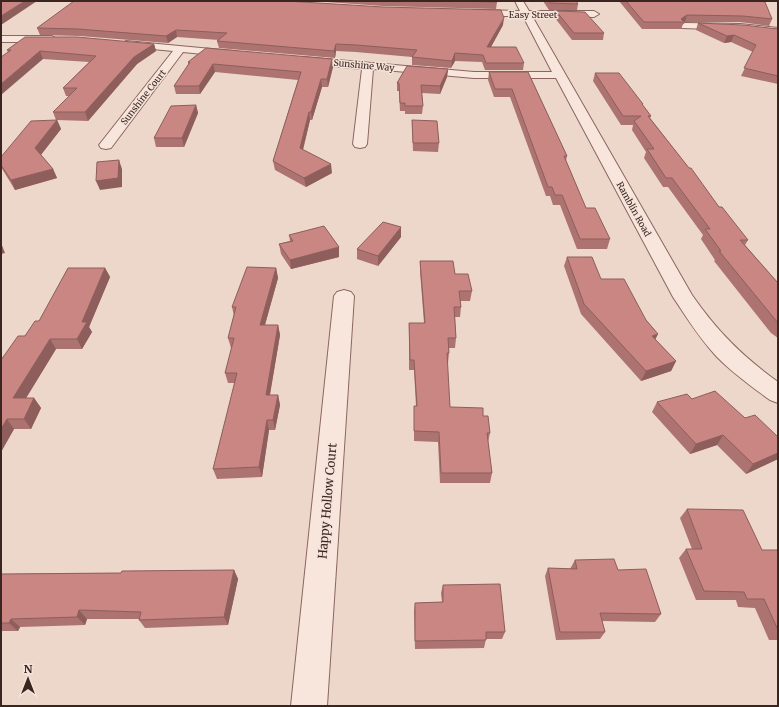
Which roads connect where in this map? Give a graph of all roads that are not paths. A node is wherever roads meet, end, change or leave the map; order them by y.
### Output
1 (522, 8) edge
2 (466, 13) edge
3 (594, 14) dead end
4 (685, 26) edge
5 (778, 31) edge
6 (6, 39) edge
7 (64, 39) edge
8 (119, 44) edge
9 (1, 46) edge
10 (180, 49) junction
11 (243, 54) edge
12 (290, 58) edge
13 (368, 65) junction
14 (560, 76) junction
15 (360, 144) dead end
16 (106, 145) dead end
17 (344, 296) dead end
18 (778, 394) edge
19 (309, 706) edge

1 - 2 street, Easy Street
1 - 3 street, Easy Street
1 - 14 street, Ramblin Road
4 - 5 street
6 - 7 street
6 - 9 street
8 - 10 street
10 - 11 street
10 - 16 street, Sunshine Court
12 - 13 street, Sunshine Way
13 - 14 street, Sunshine Way
13 - 15 street
14 - 18 street, Ramblin Road
17 - 19 street, Happy Hollow Court

